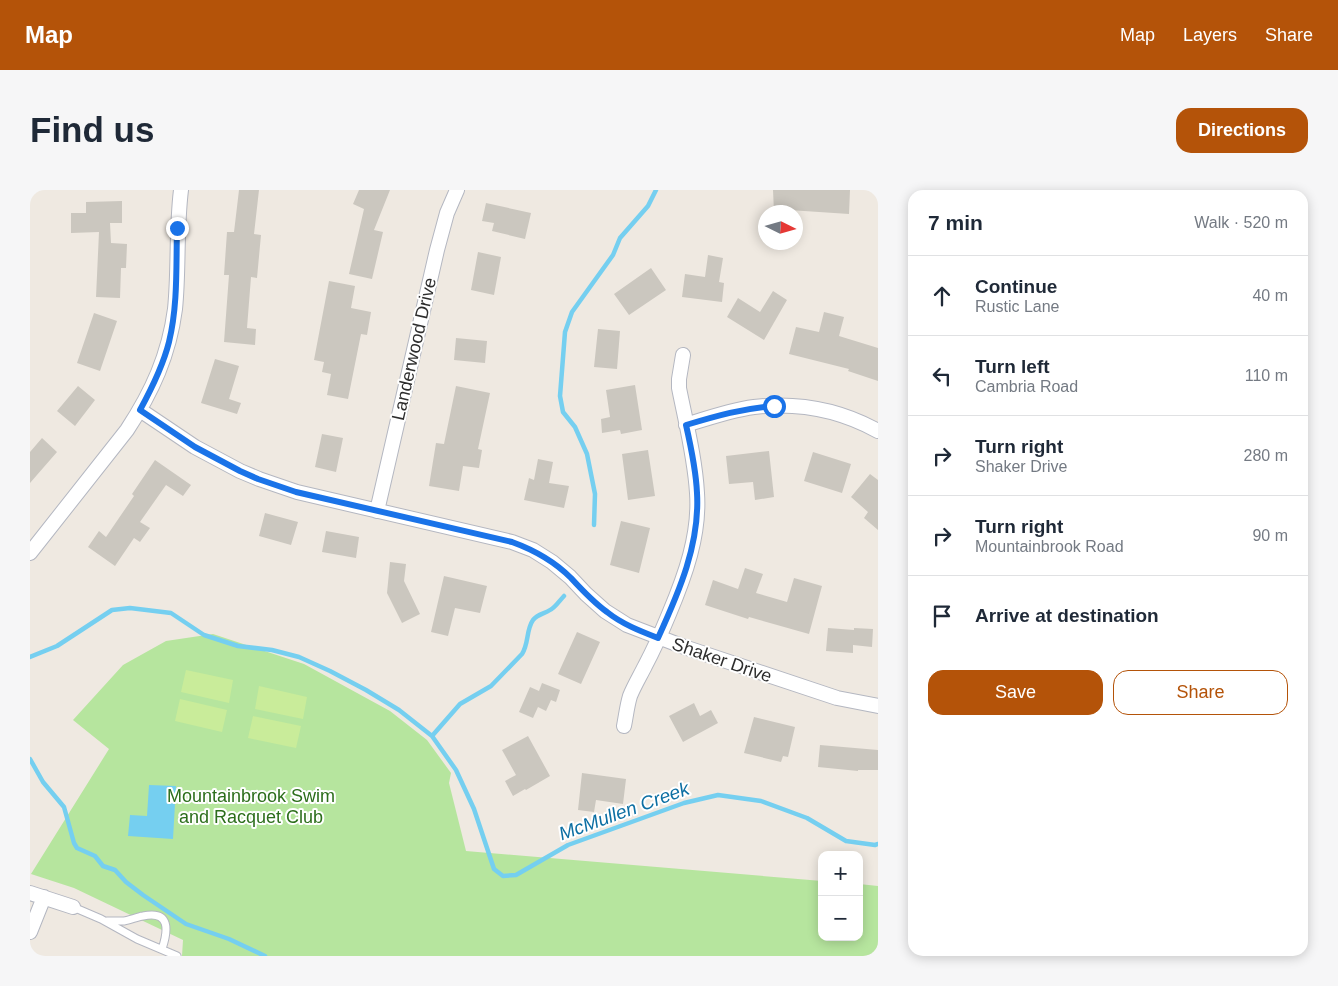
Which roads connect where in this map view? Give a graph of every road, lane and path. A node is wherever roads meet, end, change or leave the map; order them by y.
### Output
1 (181, 190) edge
2 (457, 190) edge
3 (683, 355) dead end
4 (140, 410) junction
5 (686, 425) junction
6 (878, 431) edge
7 (376, 511) junction
8 (30, 553) edge
9 (658, 638) junction
10 (878, 706) edge
11 (624, 726) dead end
12 (30, 893) edge
13 (44, 897) junction
14 (73, 907) joint
15 (106, 921) junction
16 (30, 932) edge
17 (162, 949) junction
18 (177, 956) edge

1 - 4 street
2 - 7 street, Landerwood Drive
3 - 5 street
4 - 7 street, Shaker Drive
4 - 8 street
5 - 6 street
5 - 9 street
7 - 9 street, Shaker Drive
9 - 10 street, Shaker Drive
9 - 11 street
12 - 13 street
13 - 14 street
13 - 16 street
14 - 15 lane
15 - 17 lane
15 - 17 lane
17 - 18 lane

